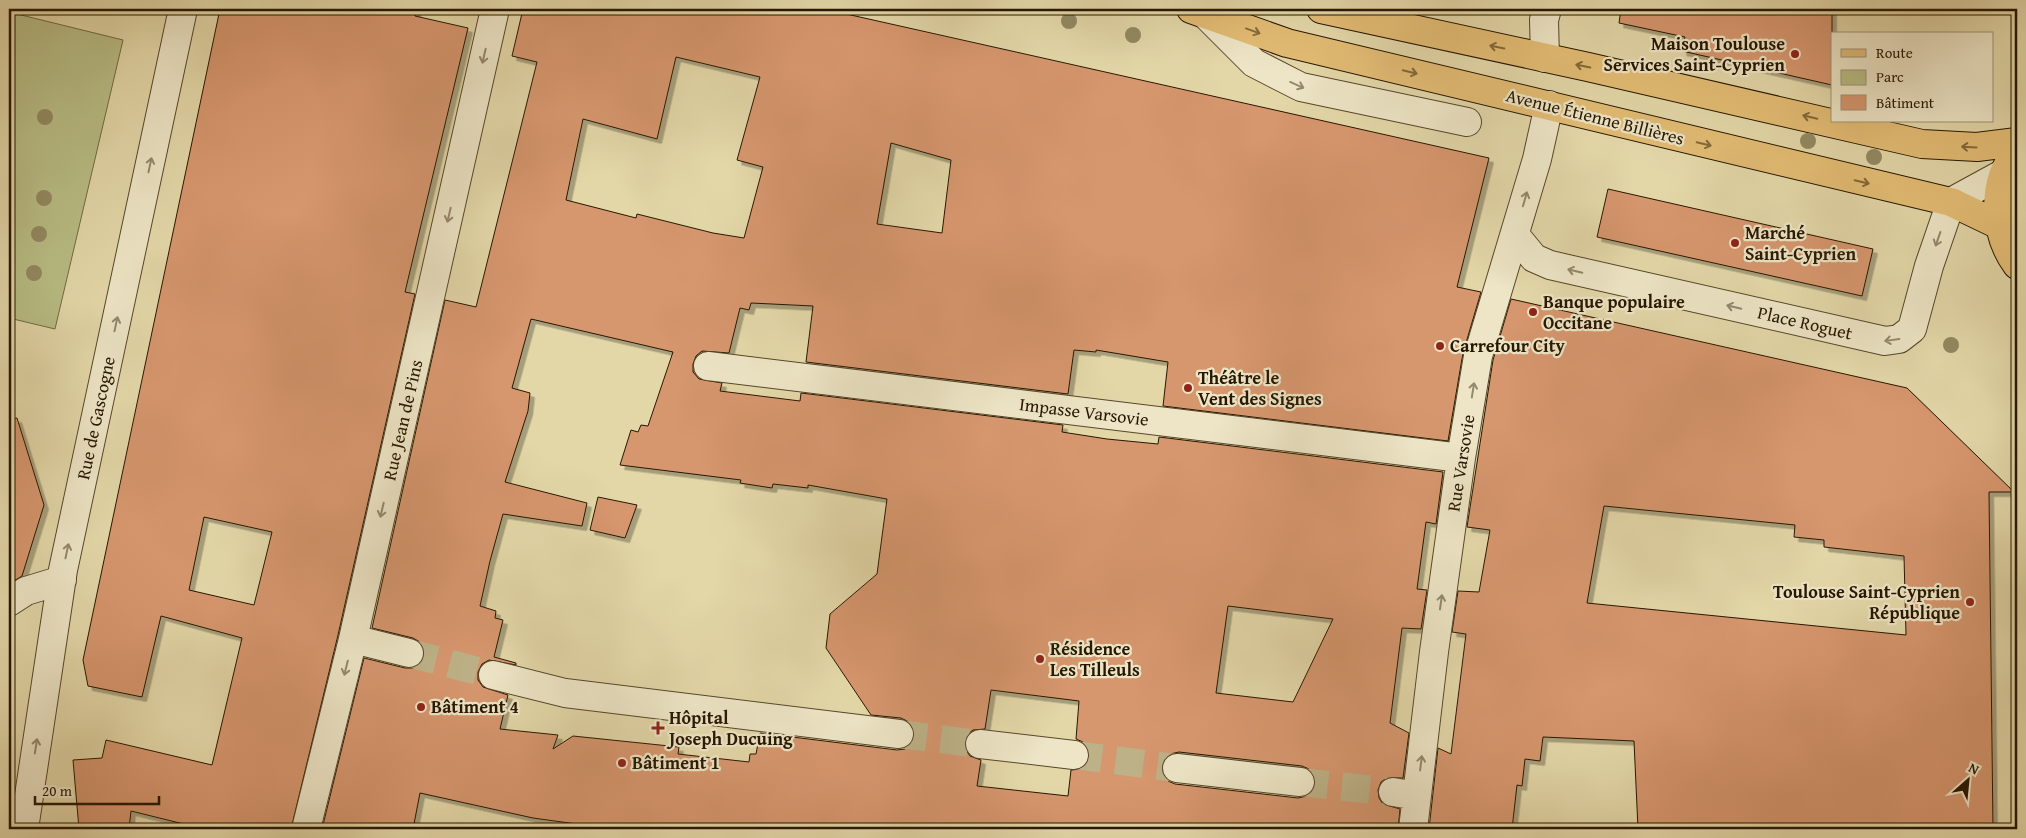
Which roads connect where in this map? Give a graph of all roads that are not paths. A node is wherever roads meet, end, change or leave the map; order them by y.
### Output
1 (183, 9) edge
2 (495, 9) edge
3 (1321, 9) edge
4 (1547, 9) edge
5 (1197, 11) edge
6 (1545, 58) junction
7 (1549, 105) junction
8 (1467, 122) dead end
9 (2017, 142) edge
10 (2011, 162) edge
11 (1951, 202) junction
12 (1999, 224) junction
13 (1515, 235) junction
14 (2017, 265) edge
15 (708, 366) dead end
16 (1461, 458) junction
17 (62, 580) junction
18 (9, 602) edge
19 (353, 640) junction
20 (409, 653) tunnel mouth
21 (493, 675) tunnel mouth
22 (899, 734) tunnel mouth
23 (980, 744) tunnel mouth
24 (1074, 755) tunnel mouth
25 (1177, 768) tunnel mouth
26 (1300, 782) tunnel mouth
27 (24, 829) edge
28 (306, 829) edge
29 (1413, 829) edge

17 -> 1 street, Rue de Gascogne
2 -> 19 street, Rue Jean de Pins
6 -> 3 main road
4 - 6 street
5 -> 7 main road, Avenue Étienne Billières
5 -> 8 street
9 -> 6 main road
7 -> 11 main road, Avenue Étienne Billières
13 -> 7 street, Rue Varsovie
10 - 11 street
10 - 12 main road
11 - 12 main road, Avenue Étienne Billières
11 -> 13 street, Place Roguet
12 - 14 main road
16 -> 13 street, Rue Varsovie
15 - 16 street, Impasse Varsovie
29 -> 16 street, Rue Varsovie
17 - 18 street
27 -> 17 street, Rue de Gascogne
19 - 20 street
19 -> 28 street, Rue Jean de Pins
21 - 22 street
23 - 24 street
25 - 26 street

